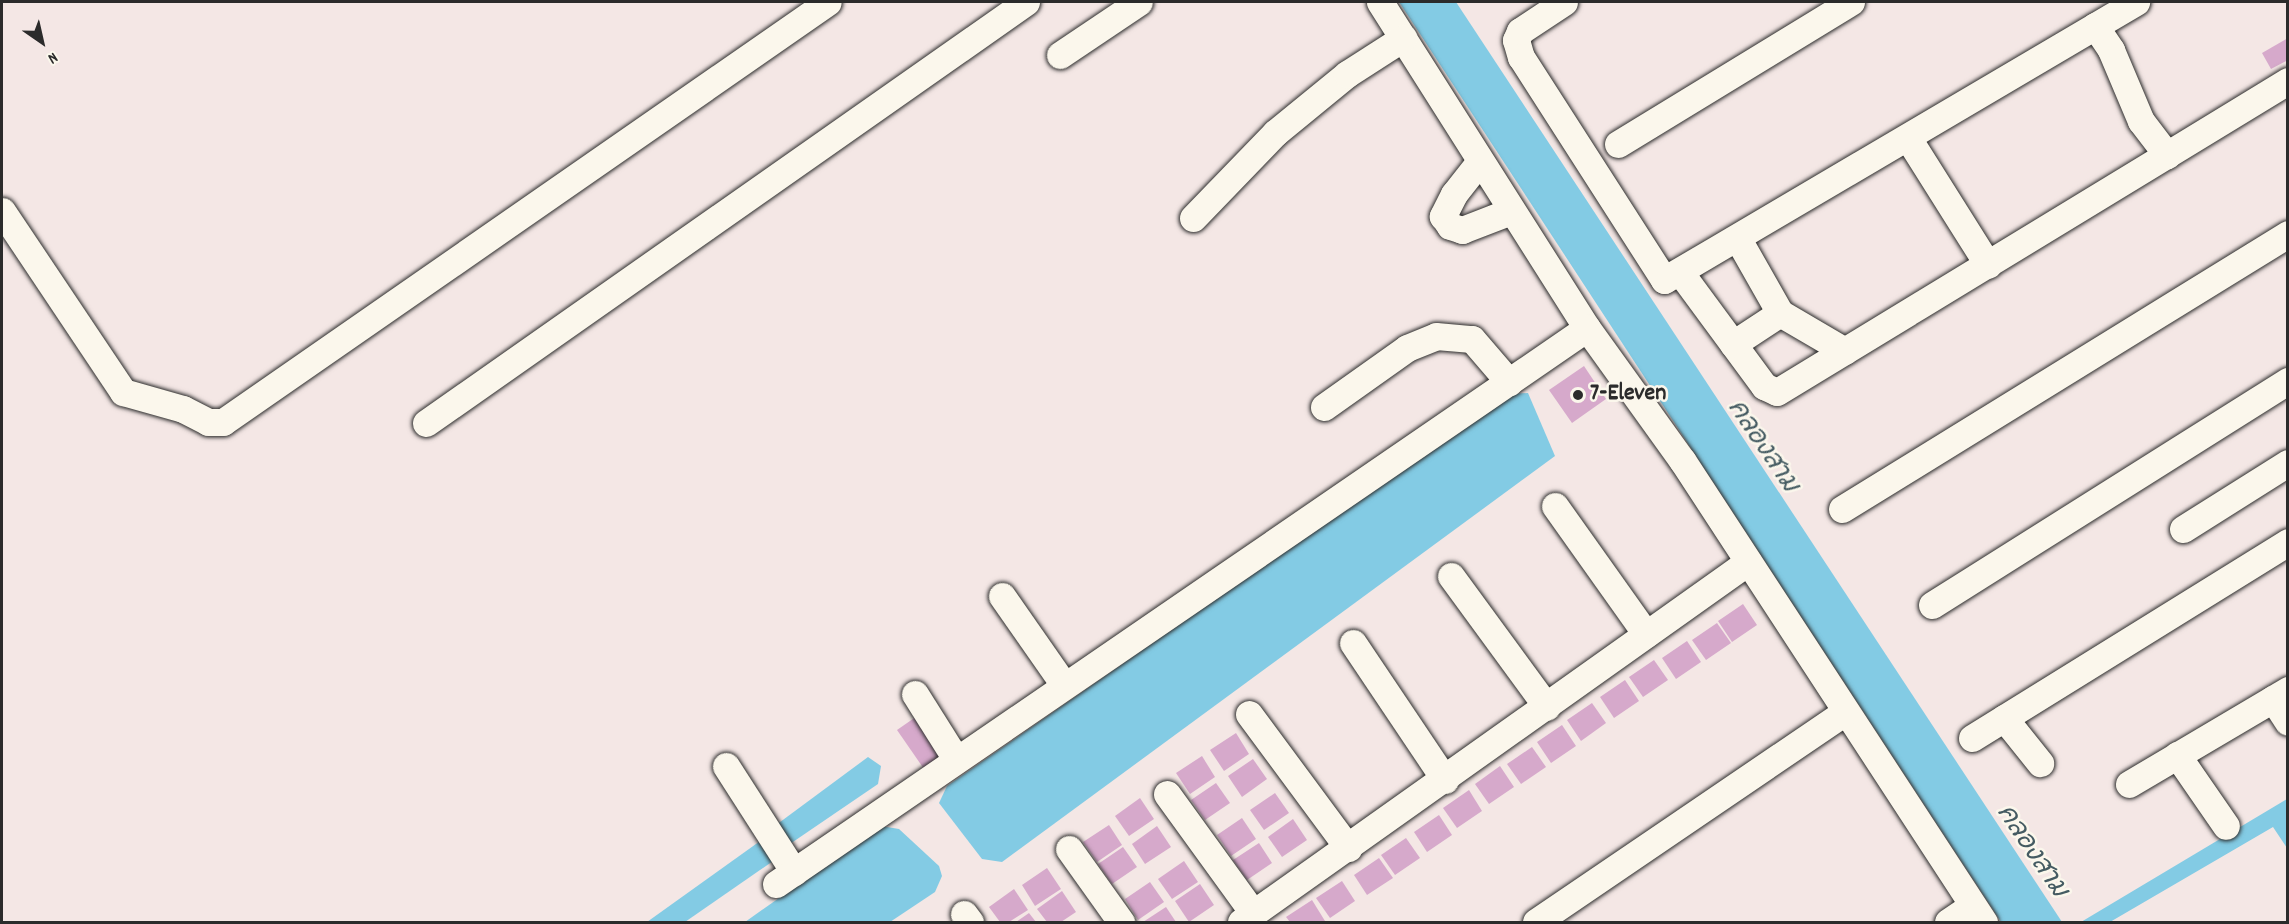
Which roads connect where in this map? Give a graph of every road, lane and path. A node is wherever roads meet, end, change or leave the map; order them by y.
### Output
1 (828, 2) edge
2 (1026, 2) edge
3 (1139, 2) edge
4 (1380, 2) edge
5 (1564, 2) edge
6 (1851, 2) edge
7 (2136, 2) edge
8 (2095, 26) junction
9 (1403, 38) junction
10 (1060, 56) dead end
11 (2288, 81) edge
12 (1908, 138) junction
13 (1618, 144) dead end
14 (2167, 155) junction
15 (1480, 161) junction
16 (2, 211) edge
17 (1511, 211) junction
18 (1193, 218) dead end
19 (2288, 234) edge
20 (1738, 239) junction
21 (1988, 265) junction
22 (1680, 272) junction
23 (1780, 313) junction
24 (1587, 328) junction
25 (1733, 344) junction
26 (1845, 351) junction
27 (2288, 381) edge
28 (1509, 382) junction
29 (1324, 407) dead end
30 (426, 423) dead end
31 (2288, 463) edge
32 (1555, 506) dead end
33 (1842, 509) dead end
34 (2183, 529) dead end
35 (2288, 542) edge
36 (1748, 562) junction
37 (1451, 576) dead end
38 (1002, 596) dead end
39 (1932, 605) dead end
40 (1646, 634) junction
41 (1353, 643) dead end
42 (1065, 684) junction
43 (915, 694) dead end
44 (2280, 695) edge
45 (1547, 707) junction
46 (1844, 713) junction
47 (1250, 714) dead end
48 (2004, 718) junction
49 (2288, 722) edge
50 (1972, 738) dead end
51 (2177, 755) junction
52 (956, 759) junction
53 (2040, 763) dead end
54 (726, 766) dead end
55 (1445, 780) junction
56 (2129, 784) dead end
57 (1167, 794) dead end
58 (2226, 826) dead end
59 (1348, 848) junction
60 (1069, 849) dead end
61 (1978, 914) edge
62 (1247, 918) edge
63 (1121, 922) edge
64 (1536, 922) edge
65 (1948, 922) edge

1 - 16 street
2 - 30 street
3 - 10 street
4 - 9 street
5 - 22 street
6 - 13 street
7 - 8 street
8 - 12 street
8 - 14 street
9 - 15 street
9 - 18 street
11 - 14 street
12 - 20 street
12 - 21 street
14 - 21 street
15 - 17 street
15 - 17 street
17 - 24 street
19 - 33 street
20 - 22 street
20 - 23 street
21 - 26 street
22 - 25 street
23 - 25 street
23 - 26 street
24 - 28 street
24 - 36 street
25 - 26 street
27 - 39 street
28 - 29 street
28 - 42 street
31 - 34 street
32 - 40 street
35 - 48 street
36 - 40 street
36 - 46 street
37 - 45 street
38 - 42 street
40 - 45 street
41 - 55 street
42 - 52 street
43 - 52 street
44 - 49 street
44 - 51 street
45 - 55 street
46 - 61 street
46 - 64 street
47 - 59 street
48 - 50 street
48 - 53 street
51 - 56 street
51 - 58 street
52 - 54 street
55 - 59 street
57 - 62 street
59 - 62 street
60 - 63 street
61 - 65 street

